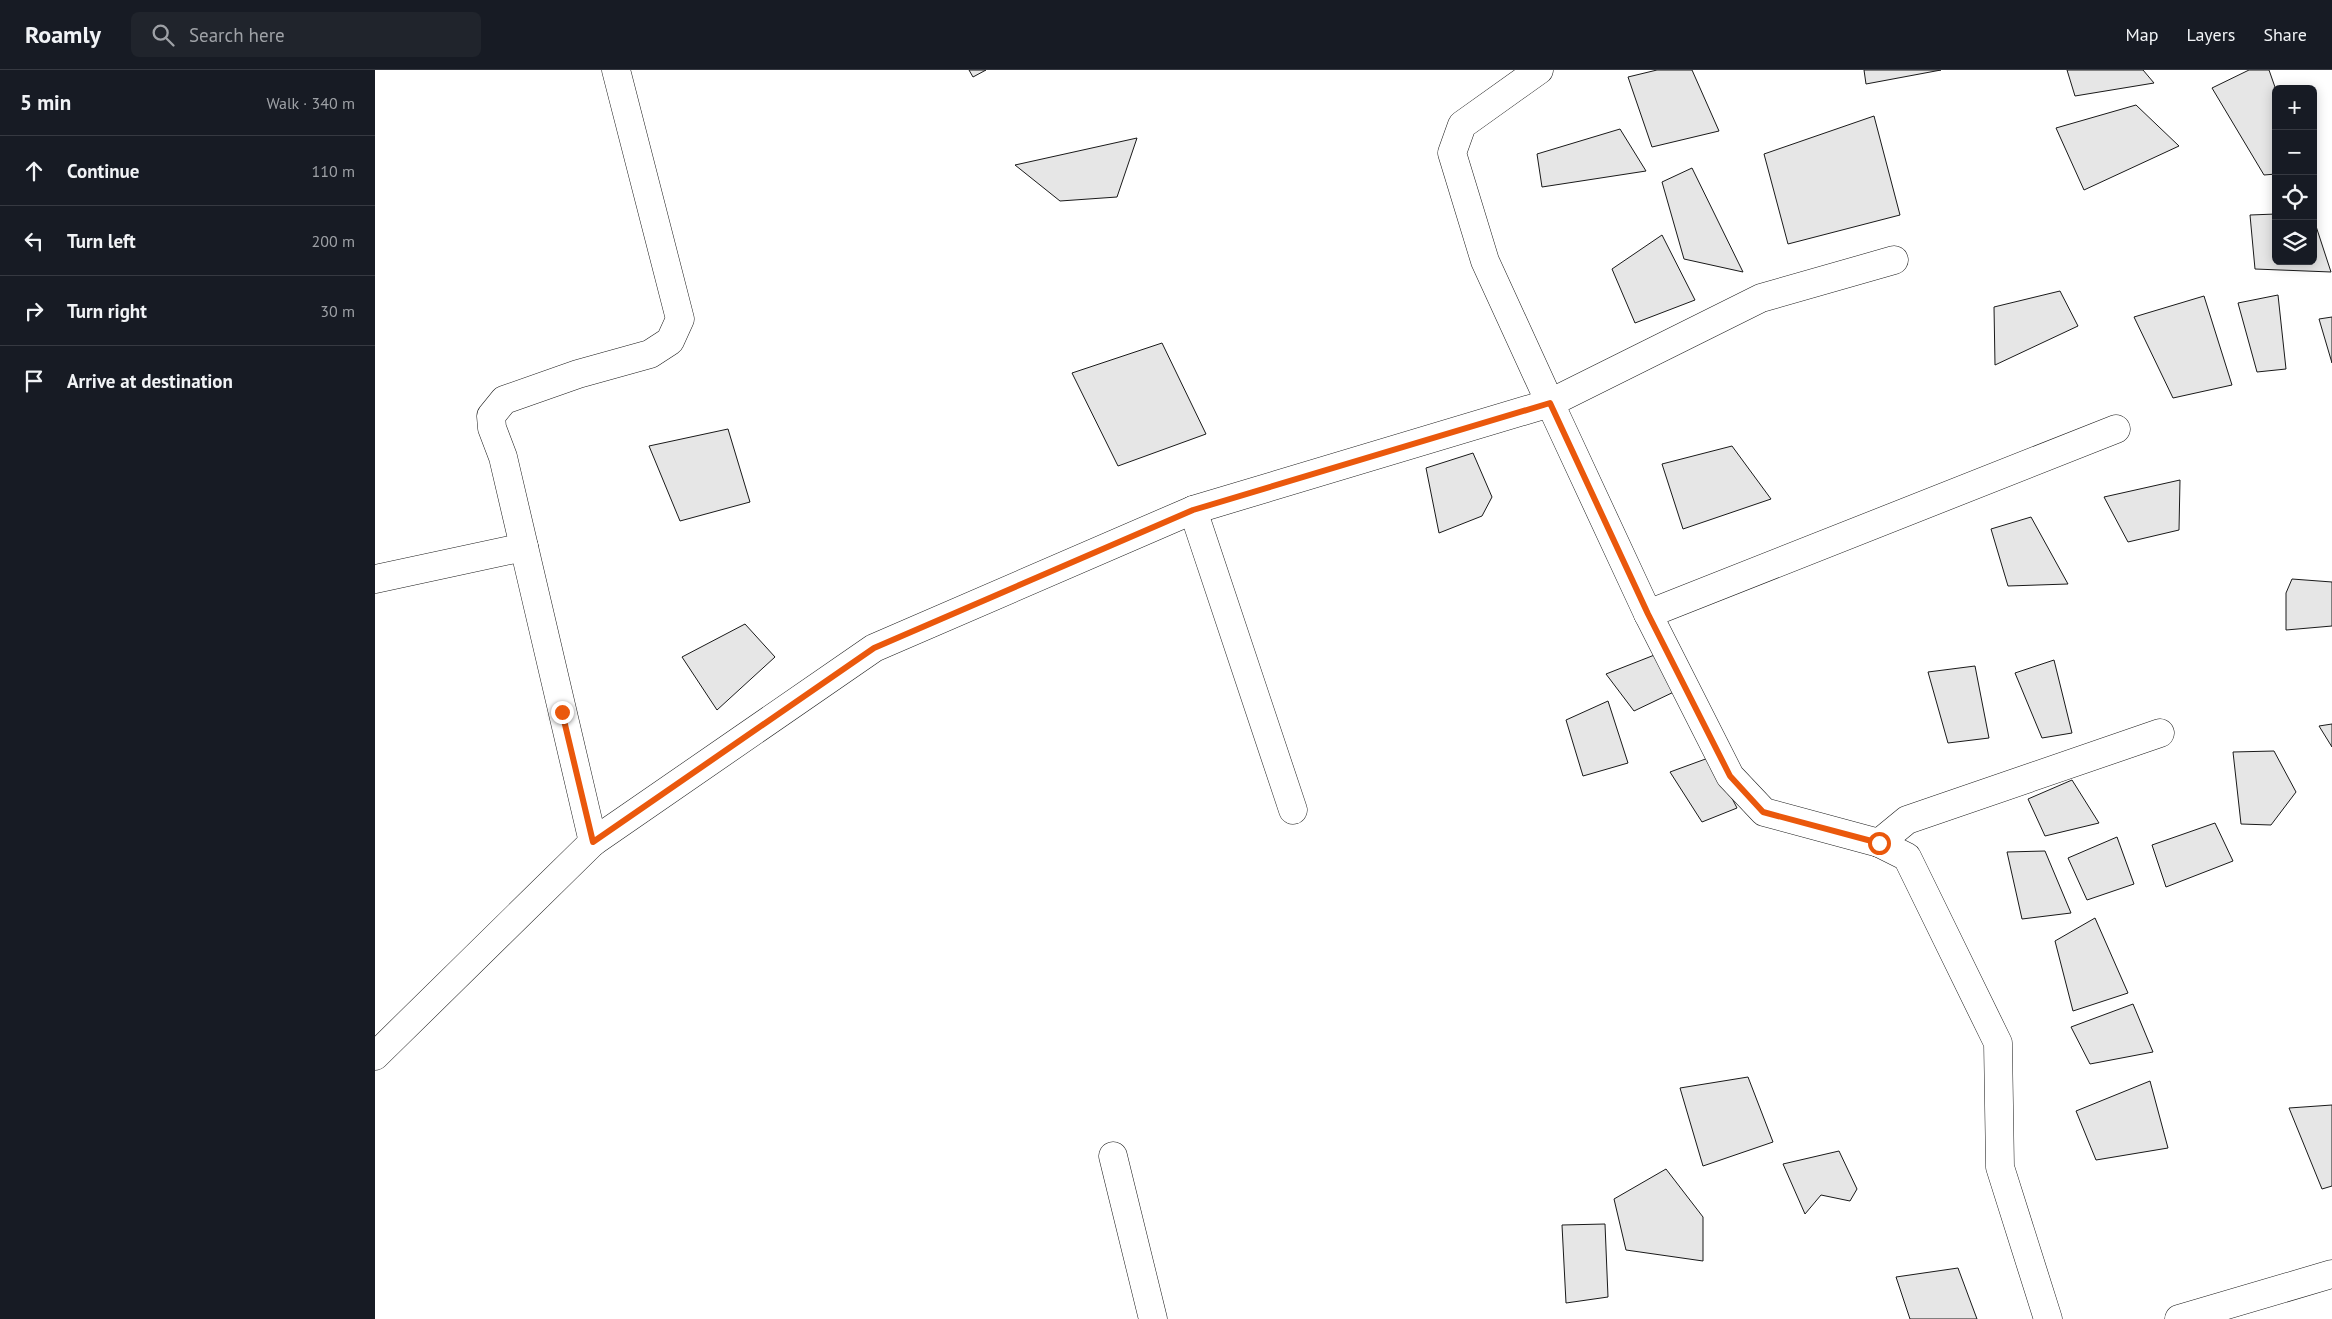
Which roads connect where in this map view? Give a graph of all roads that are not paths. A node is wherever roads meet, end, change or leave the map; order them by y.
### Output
1 (616, 70) edge
2 (1539, 70) edge
3 (1894, 260) dead end
4 (1550, 403) junction
5 (2116, 429) dead end
6 (1193, 510) junction
7 (524, 547) junction
8 (375, 579) edge
9 (1648, 614) junction
10 (2160, 733) dead end
11 (1293, 810) dead end
12 (593, 842) junction
13 (1879, 843) junction
14 (375, 1056) edge
15 (1113, 1156) dead end
16 (2332, 1274) edge
17 (1153, 1319) edge
18 (2048, 1319) edge
19 (2179, 1319) edge

1 - 7 street
2 - 4 street
3 - 4 street
4 - 6 street
4 - 9 street
5 - 9 street
6 - 11 street
6 - 12 street
7 - 8 street
7 - 12 street
9 - 13 street
10 - 13 street
12 - 14 street
13 - 18 street
15 - 17 street
16 - 19 street

